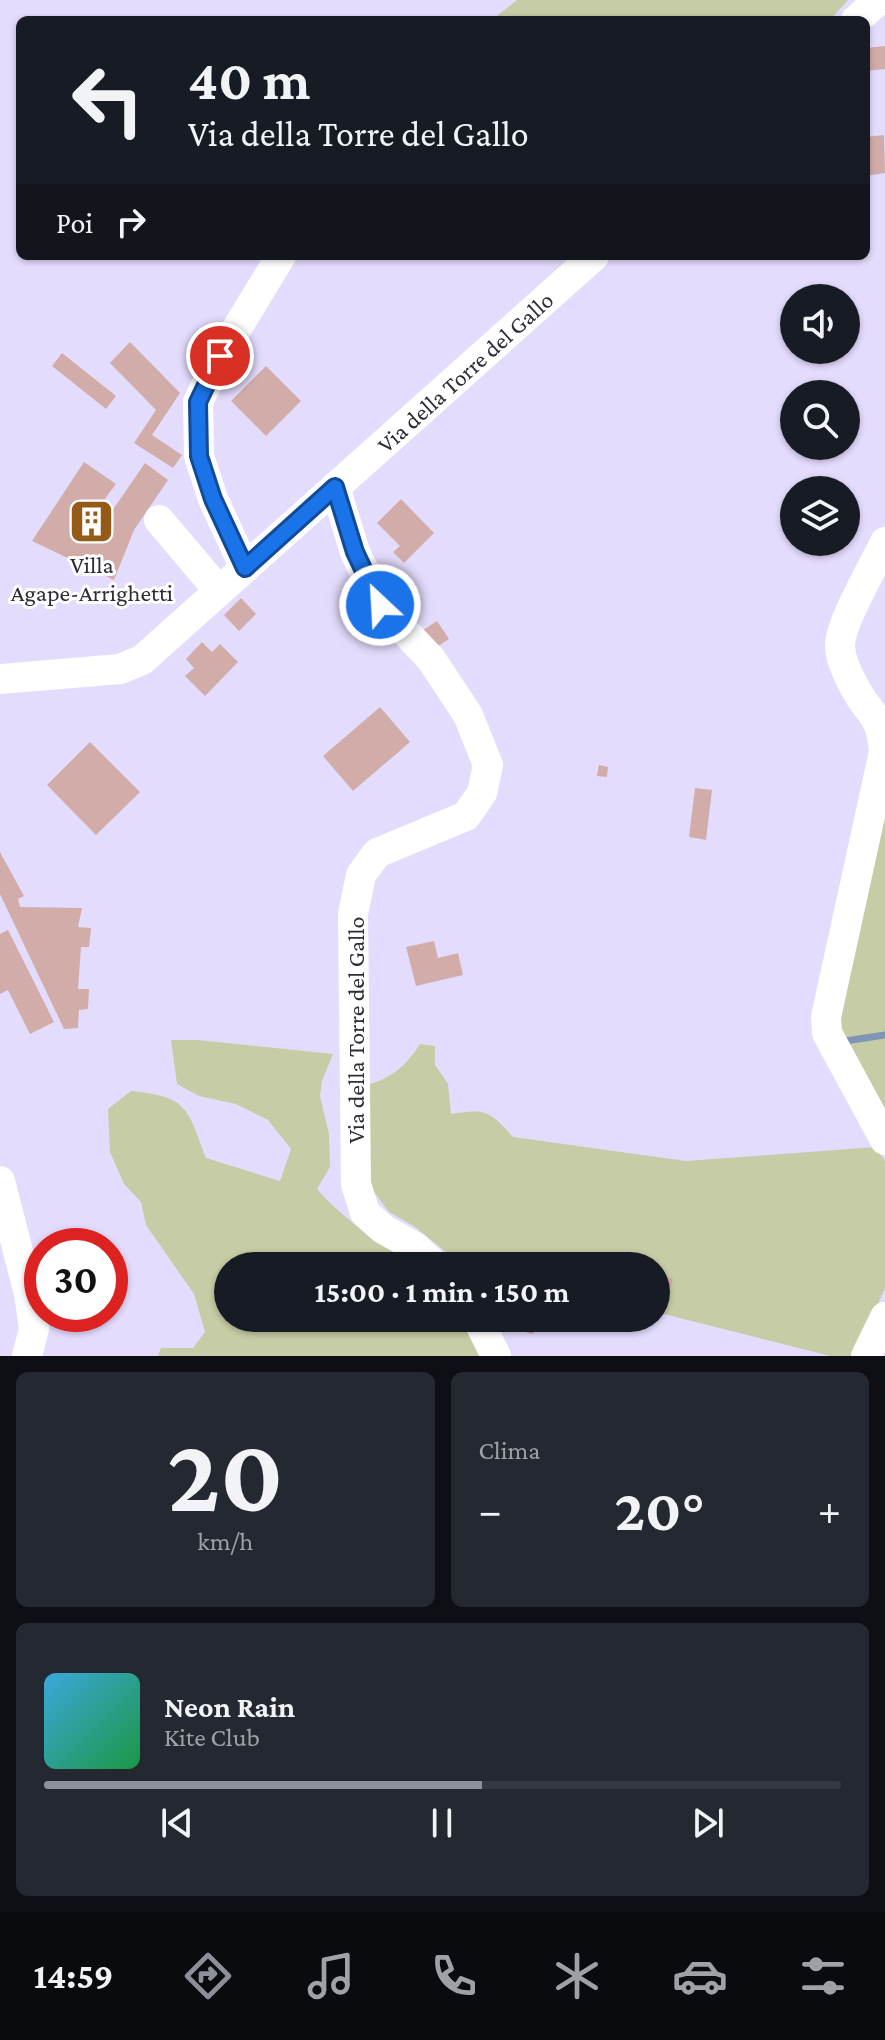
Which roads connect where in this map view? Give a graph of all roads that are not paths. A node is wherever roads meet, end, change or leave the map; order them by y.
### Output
1 (879, 0) edge
2 (861, 16) edge
3 (279, 260) edge
4 (590, 260) edge
5 (335, 487) junction
6 (159, 520) dead end
7 (885, 542) edge
8 (245, 568) junction
9 (219, 591) junction
10 (0, 679) edge
11 (885, 1140) edge
12 (0, 1181) edge
13 (421, 1252) edge
14 (885, 1317) edge
15 (484, 1332) edge
16 (27, 1356) edge
17 (496, 1356) edge
18 (866, 1356) edge

1 - 2 street
3 - 8 street
4 - 5 street, Via della Torre del Gallo
5 - 8 street, Via della Torre del Gallo
5 - 13 street, Via della Torre del Gallo
6 - 9 street
7 - 11 street
8 - 9 street, Via della Torre del Gallo
9 - 10 street, Via della Torre del Gallo
12 - 16 street
14 - 18 street
15 - 17 street

